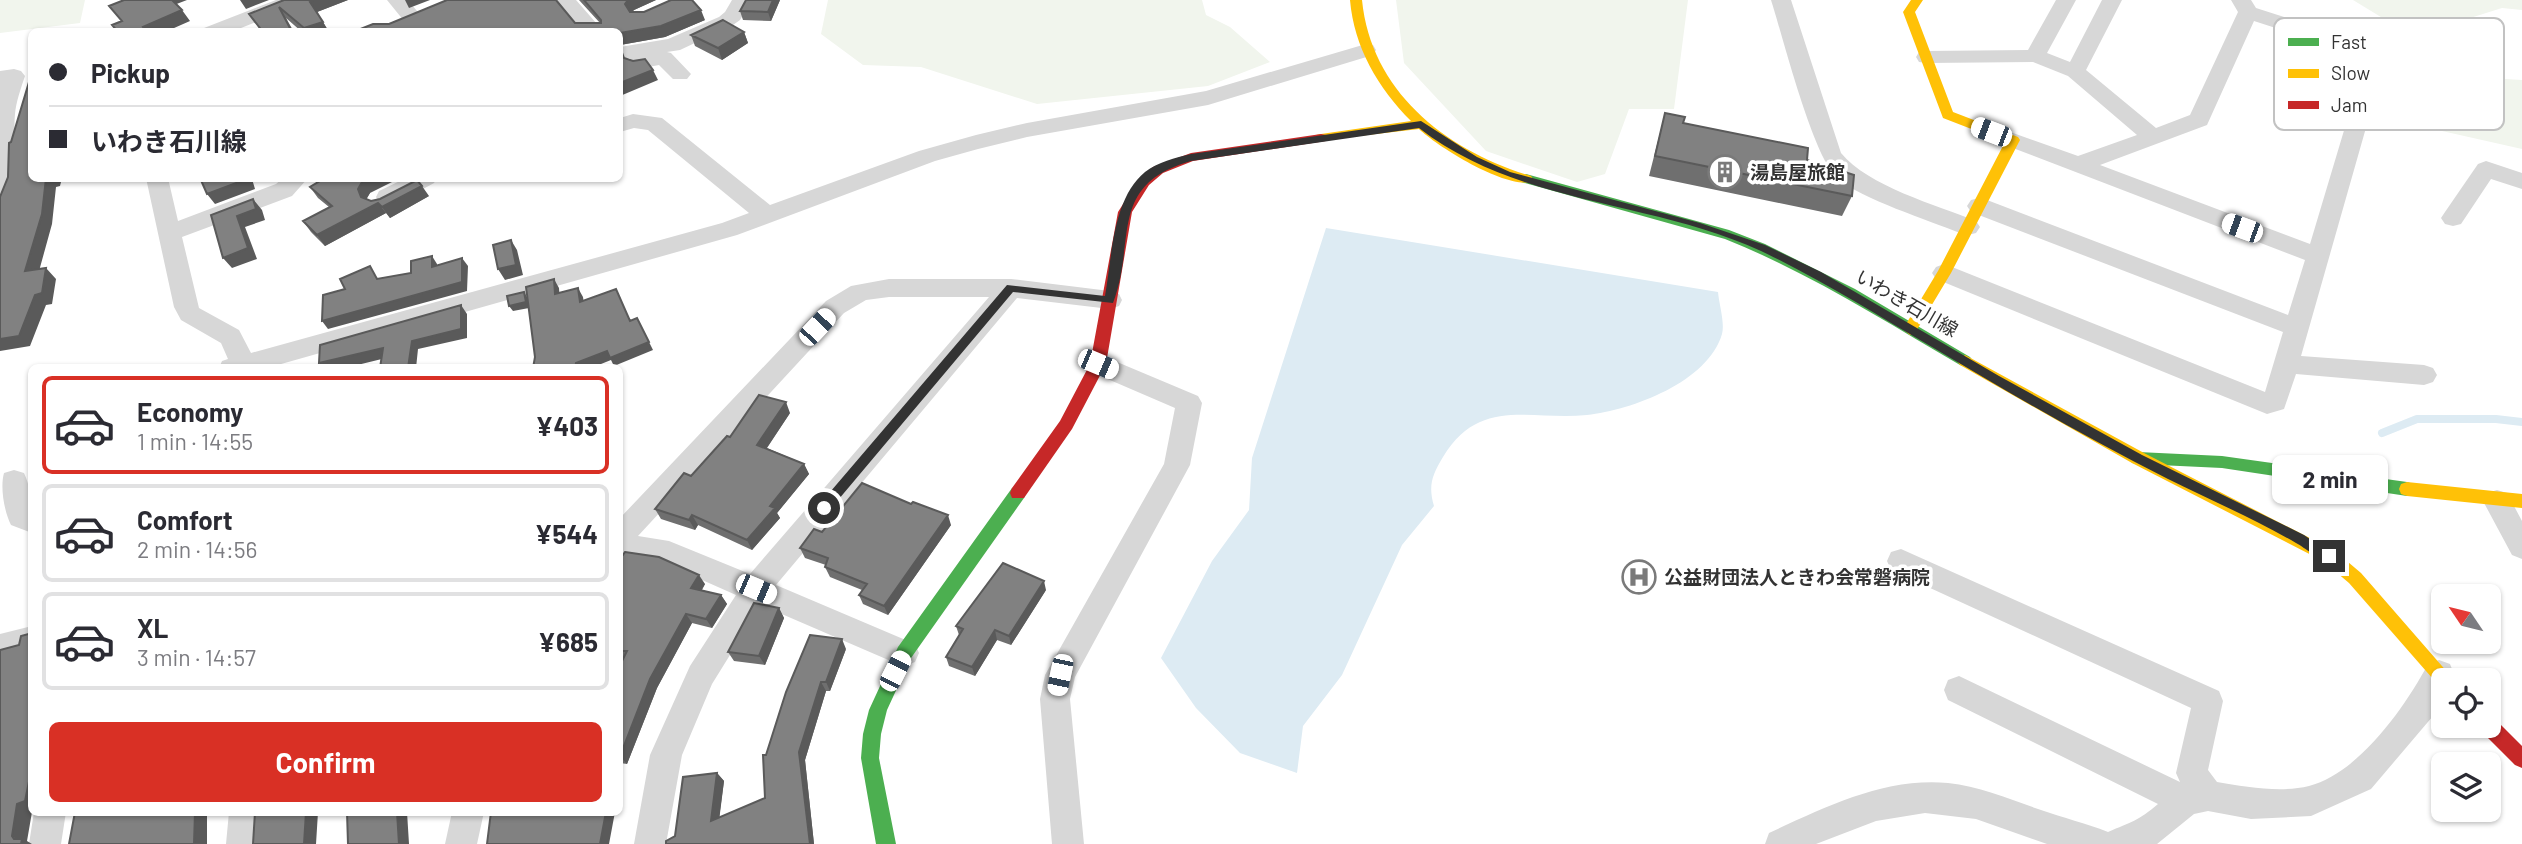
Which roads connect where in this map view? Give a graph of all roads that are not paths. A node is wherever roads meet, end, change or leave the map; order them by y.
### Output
1 (230, 0) edge
2 (294, 0) edge
3 (397, 0) edge
4 (565, 0) edge
5 (742, 0) edge
6 (1356, 0) edge
7 (1781, 0) edge
8 (1917, 0) edge
9 (2066, 0) edge
10 (2112, 0) edge
11 (2244, 6) edge
12 (433, 9) edge
13 (2277, 18) edge
14 (418, 24) edge
15 (246, 26) edge
16 (387, 27) edge
17 (590, 28) edge
18 (1366, 50) junction
19 (623, 52) edge
20 (1926, 57) junction
21 (2035, 57) junction
22 (623, 65) edge
23 (2076, 71) junction
24 (680, 74) dead end
25 (15, 75) edge
26 (623, 124) edge
27 (1421, 124) junction
28 (2355, 130) edge
29 (2153, 137) junction
30 (2012, 140) junction
31 (2, 150) edge
32 (2079, 164) junction
33 (2522, 181) edge
34 (158, 182) edge
35 (293, 182) edge
36 (418, 182) edge
37 (379, 201) edge
38 (0, 204) edge
39 (768, 216) junction
40 (1973, 216) junction
41 (2452, 218) dead end
42 (169, 233) junction
43 (2318, 257) junction
44 (1944, 272) junction
45 (1011, 288) junction
46 (1110, 300) junction
47 (2297, 328) junction
48 (1910, 329) junction
49 (237, 364) edge
50 (241, 364) edge
51 (1098, 364) junction
52 (2286, 364) junction
53 (2424, 375) dead end
54 (2137, 458) junction
55 (15, 480) edge
56 (2510, 501) edge
57 (28, 520) edge
58 (623, 533) edge
59 (623, 545) edge
60 (2522, 547) edge
61 (1900, 561) dead end
62 (756, 589) junction
63 (28, 640) edge
64 (0, 648) edge
65 (904, 653) junction
66 (2434, 668) edge
67 (1959, 690) dead end
68 (2431, 693) edge
69 (2501, 738) edge
70 (2522, 759) edge
71 (2197, 798) junction
72 (49, 816) edge
73 (245, 816) edge
74 (467, 816) edge
75 (45, 844) edge
76 (242, 844) edge
77 (461, 844) edge
78 (650, 844) edge
79 (886, 844) edge
80 (1068, 844) edge
81 (1781, 844) edge
82 (2099, 844) edge
83 (2116, 844) edge

1 - 15 street
2 - 15 street
3 - 14 street
4 - 17 street
5 - 19 street
6 - 18 street, いわき石川線
7 - 40 street
8 - 20 street
9 - 21 street
10 - 23 street
11 - 13 street
11 - 29 street
12 - 14 street
14 - 16 street
18 - 27 street, いわき石川線
18 - 39 street
20 - 21 street
20 - 30 street
21 - 23 street
22 - 24 street
23 - 29 street
25 - 31 street
26 - 39 street
27 - 46 street
27 - 48 street, いわき石川線
28 - 43 street
29 - 32 street
30 - 32 street
30 - 40 street
31 - 38 street
32 - 43 street
33 - 41 street
34 - 42 street
35 - 42 street
36 - 37 street
39 - 50 street
40 - 44 street
40 - 47 street
42 - 49 street
43 - 47 street
44 - 48 street
44 - 52 street
45 - 46 street
45 - 58 street
45 - 62 street
46 - 51 street
47 - 52 street
48 - 54 street, いわき石川線
51 - 65 street
51 - 80 street
52 - 53 street
54 - 56 street
54 - 66 street, いわき石川線
55 - 57 street
56 - 60 street
59 - 62 street
61 - 71 street
62 - 65 street
62 - 78 street
63 - 64 street
65 - 79 street
67 - 71 street
68 - 71 street
69 - 70 street
71 - 83 street
72 - 75 street
73 - 76 street
74 - 77 street
81 - 82 street

